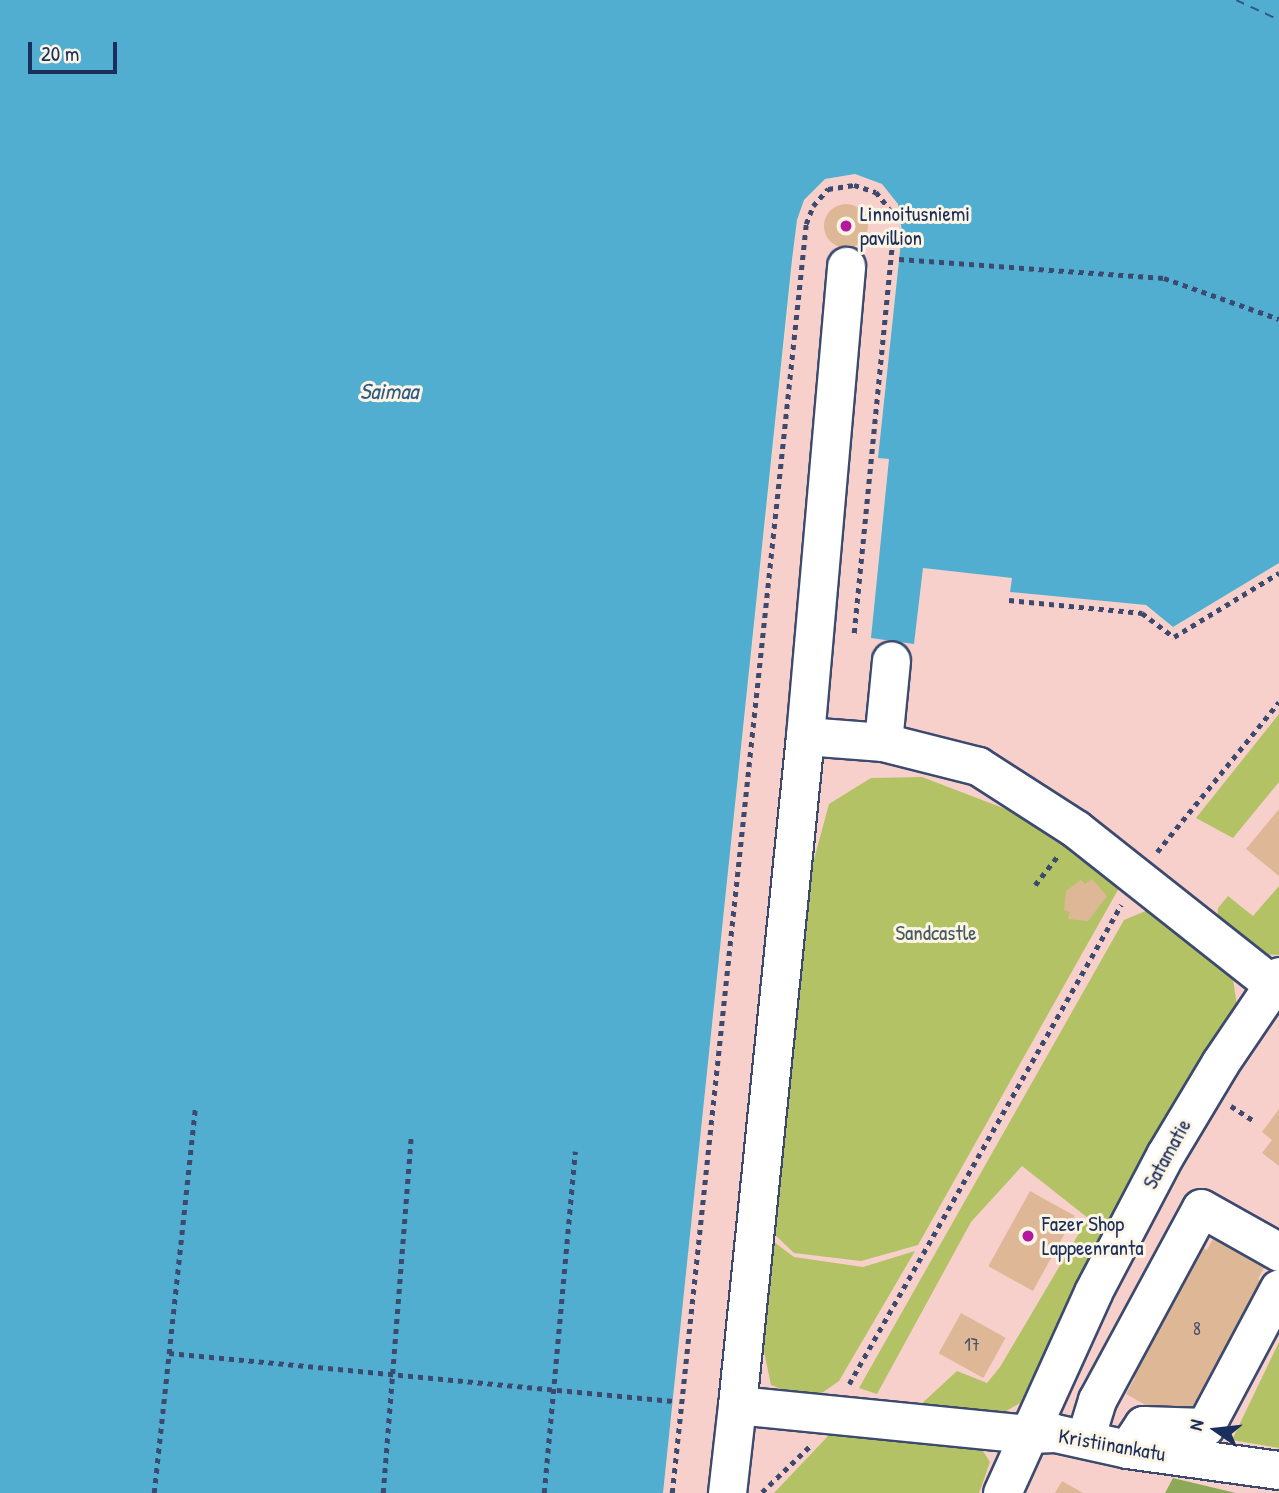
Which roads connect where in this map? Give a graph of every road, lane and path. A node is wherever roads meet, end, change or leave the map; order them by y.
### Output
1 (899, 258) dead end
2 (846, 266) dead end
3 (1279, 319) edge
4 (1279, 573) edge
5 (1009, 600) dead end
6 (891, 660) dead end
7 (1279, 702) edge
8 (805, 736) junction
9 (883, 742) junction
10 (1140, 879) junction
11 (1276, 981) edge
12 (1222, 1099) dead end
13 (195, 1110) dead end
14 (1254, 1121) dead end
15 (411, 1137) dead end
16 (575, 1151) dead end
17 (1279, 1252) edge
18 (1279, 1288) edge
19 (169, 1353) junction
20 (393, 1374) junction
21 (553, 1389) junction
22 (673, 1402) dead end
23 (737, 1405) junction
24 (832, 1413) junction
25 (1028, 1434) junction
26 (1085, 1438) junction
27 (1126, 1449) junction
28 (1279, 1470) edge
29 (154, 1493) edge
30 (383, 1493) edge
31 (544, 1493) edge
32 (727, 1493) edge
33 (761, 1493) edge
34 (1002, 1493) edge

1 - 3 path
2 - 8 street
4 - 5 path
6 - 9 street
7 - 10 path
8 - 9 street
8 - 23 street
9 - 10 street
10 - 11 street
10 - 24 path
11 - 25 street, Satamatie
12 - 14 path
13 - 19 path
15 - 20 path
16 - 21 path
17 - 26 street
18 - 27 street
19 - 20 path
19 - 29 path
20 - 21 path
20 - 30 path
21 - 22 path
21 - 31 path
23 - 24 street, Kristiinankatu
23 - 32 street
24 - 25 street, Kristiinankatu
24 - 33 path
25 - 26 street, Kristiinankatu
25 - 34 street, Satamatie
26 - 27 street, Kristiinankatu
27 - 28 street, Kristiinankatu

